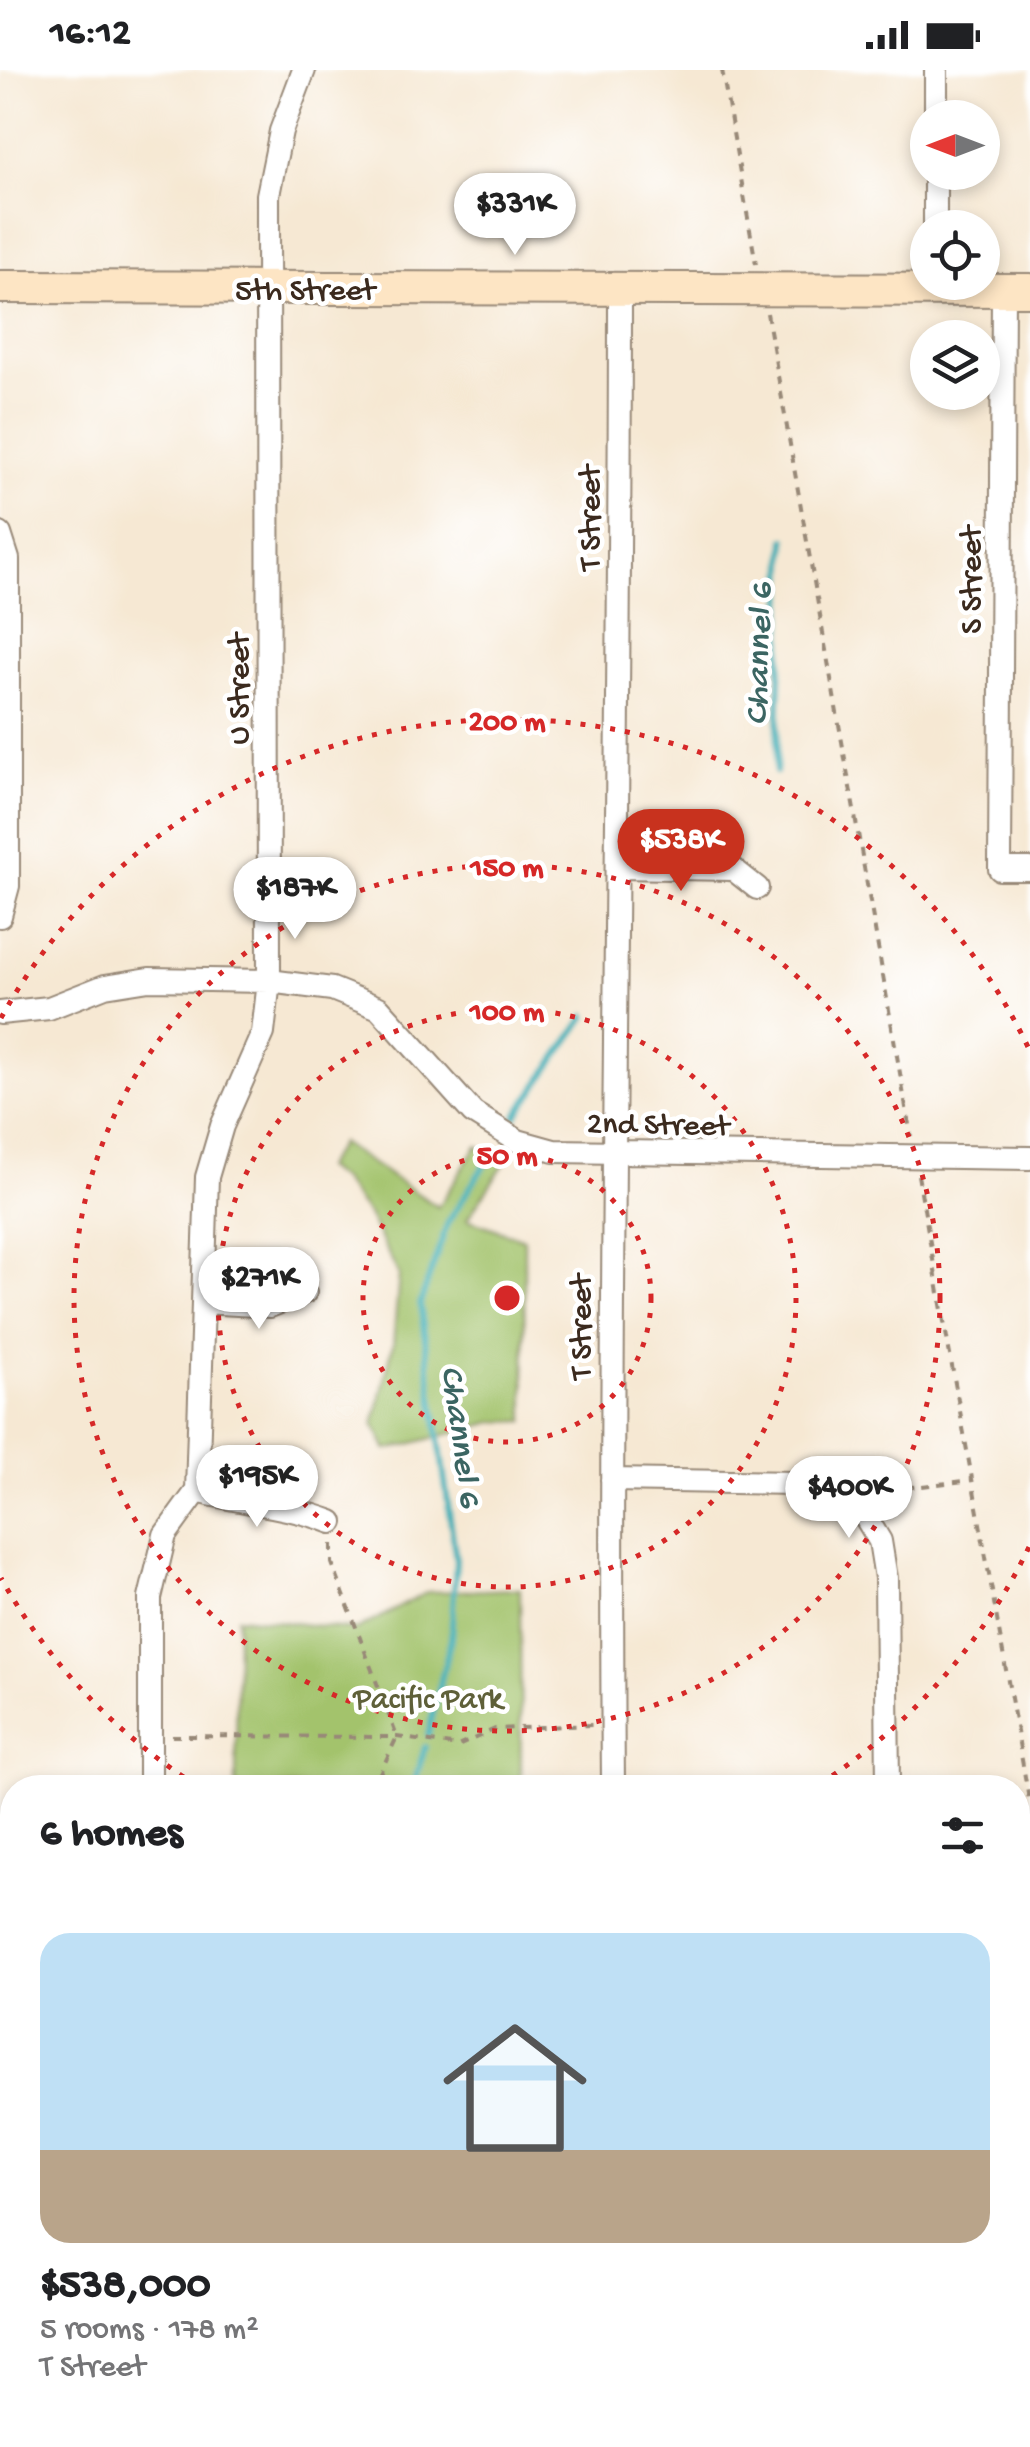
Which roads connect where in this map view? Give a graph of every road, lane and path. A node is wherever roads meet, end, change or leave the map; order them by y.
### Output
1 (304, 70) edge
2 (722, 70) edge
3 (936, 70) edge
4 (936, 100) edge
5 (0, 287) edge
6 (910, 287) edge
7 (270, 288) junction
8 (762, 289) junction
9 (620, 290) junction
10 (1016, 290) edge
11 (0, 534) edge
12 (617, 866) junction
13 (1030, 869) edge
14 (757, 888) dead end
15 (0, 916) edge
16 (269, 981) junction
17 (0, 1012) edge
18 (612, 1155) junction
19 (915, 1157) junction
20 (1030, 1158) edge
21 (305, 1292) dead end
22 (202, 1302) junction
23 (612, 1480) junction
24 (973, 1480) junction
25 (197, 1491) junction
26 (332, 1522) joint
27 (869, 1522) junction
28 (612, 1724) junction
29 (150, 1736) junction
30 (397, 1737) junction
31 (150, 1775) edge
32 (380, 1775) edge
33 (612, 1775) edge
34 (888, 1775) edge
35 (1025, 1775) edge

1 - 7 street, U Street
2 - 8 path
3 - 4 street
5 - 7 main road, 5th Street
6 - 8 main road, 5th Street
7 - 9 main road, 5th Street
7 - 16 street, U Street
8 - 9 main road, 5th Street
8 - 19 path
9 - 12 street, T Street
10 - 13 street, S Street
11 - 15 street
12 - 14 street
12 - 18 street, T Street
16 - 17 street, 2nd Street
16 - 18 street, 2nd Street
16 - 22 street, U Street
18 - 19 street, 2nd Street
18 - 23 street, T Street
19 - 20 street, 2nd Street
19 - 24 path
21 - 22 street
22 - 25 street, U Street
23 - 27 street
23 - 28 street, T Street
24 - 27 path
24 - 35 path
25 - 26 street
25 - 29 street
26 - 30 path
27 - 34 street
28 - 30 path
28 - 33 street, T Street
29 - 30 path
29 - 31 street
30 - 32 path

